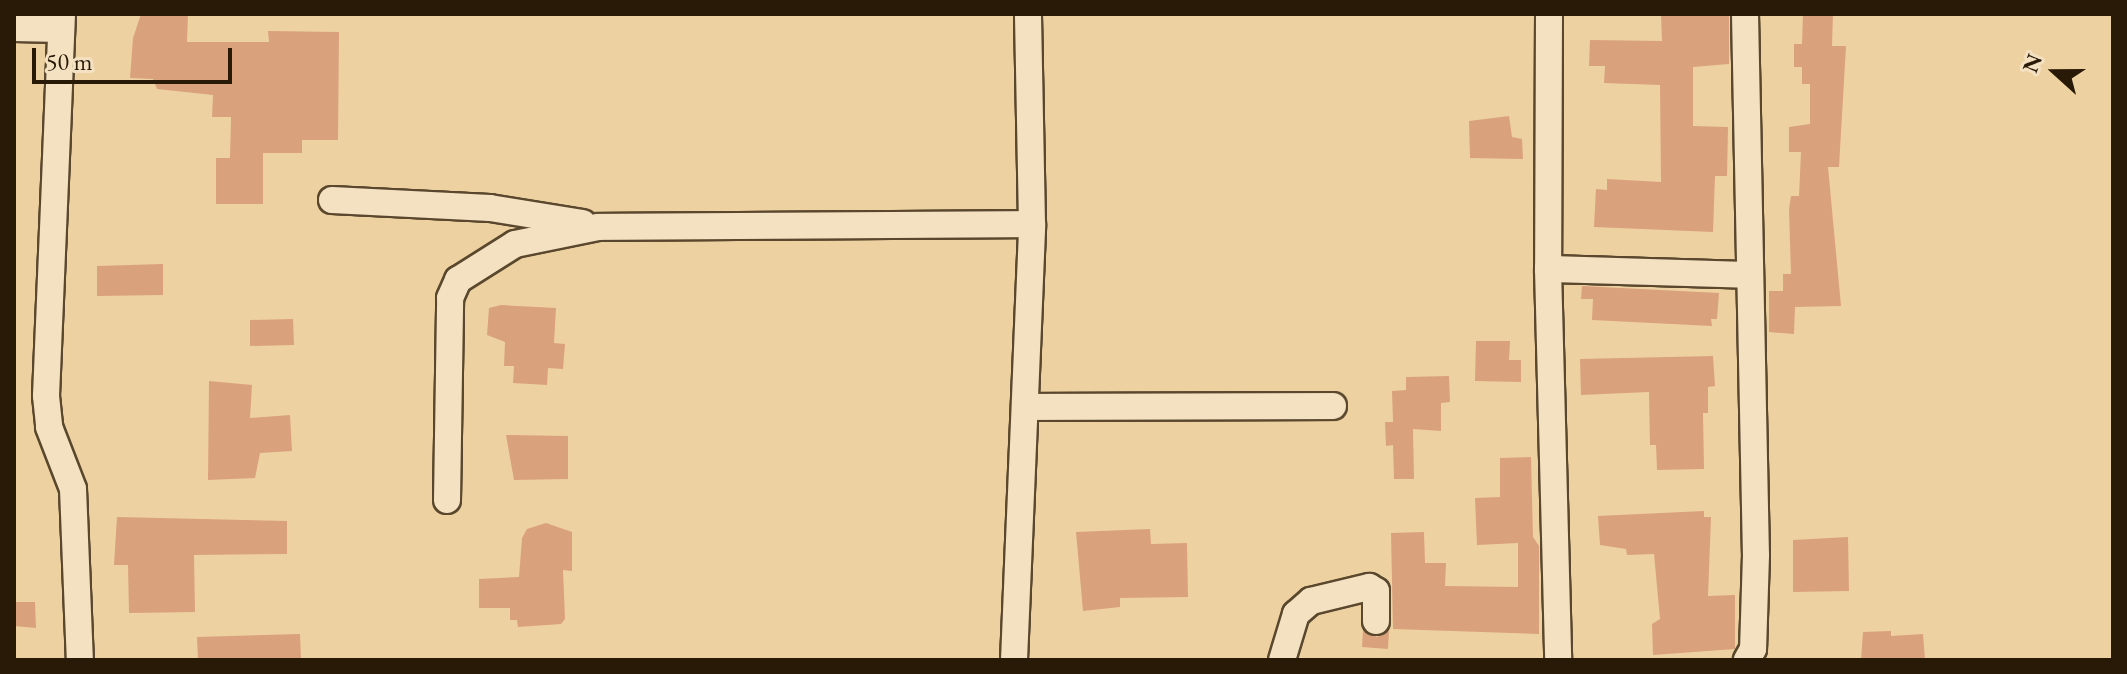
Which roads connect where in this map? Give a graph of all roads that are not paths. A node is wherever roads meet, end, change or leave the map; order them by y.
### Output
1 (1028, 14) edge
2 (1549, 14) edge
3 (1745, 14) edge
4 (62, 21) edge
5 (14, 28) edge
6 (332, 200) dead end
7 (1032, 224) junction
8 (598, 227) junction
9 (1548, 269) junction
10 (1750, 275) junction
11 (1333, 406) dead end
12 (1025, 407) junction
13 (447, 500) dead end
14 (1376, 621) dead end
15 (80, 660) edge
16 (1014, 660) edge
17 (1282, 660) edge
18 (1558, 660) edge
19 (1747, 660) edge

1 - 7 street
2 - 9 street
3 - 10 street
4 - 5 street
4 - 15 street
6 - 8 street
7 - 8 street
7 - 12 street
8 - 13 street
9 - 10 street
9 - 18 street
10 - 19 street
11 - 12 street
12 - 16 street
14 - 17 street

